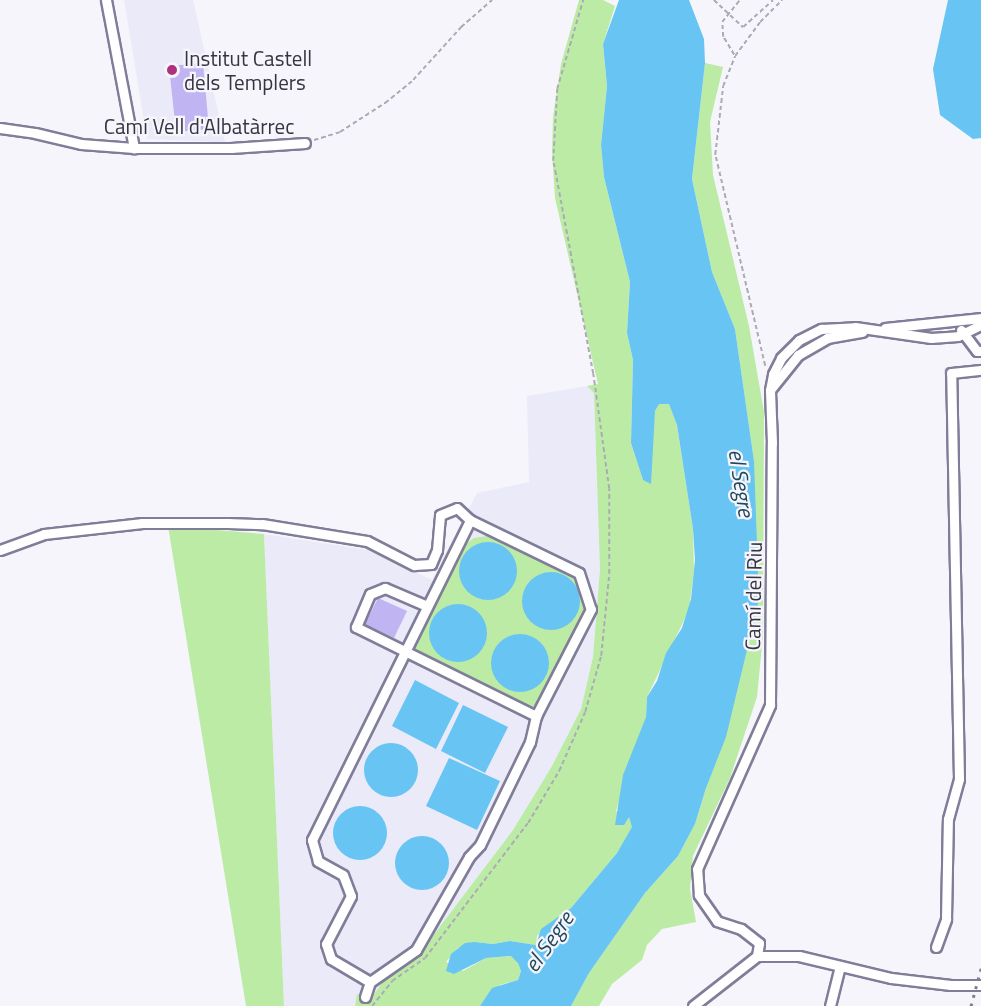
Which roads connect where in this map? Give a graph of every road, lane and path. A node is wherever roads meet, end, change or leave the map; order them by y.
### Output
1 (106, 0) edge
2 (492, 0) edge
3 (583, 0) edge
4 (714, 0) edge
5 (740, 0) edge
6 (773, 0) edge
7 (782, 0) edge
8 (735, 56) junction
9 (0, 128) edge
10 (305, 143) joint
11 (134, 147) junction
12 (981, 318) edge
13 (955, 319) junction
14 (981, 325) edge
15 (879, 329) junction
16 (963, 333) junction
17 (981, 351) edge
18 (981, 370) edge
19 (766, 371) dead end
20 (467, 518) junction
21 (0, 550) edge
22 (428, 606) junction
23 (405, 652) junction
24 (536, 716) junction
25 (936, 947) dead end
26 (757, 956) junction
27 (840, 966) junction
28 (370, 982) junction
29 (981, 985) edge
30 (364, 997) dead end
31 (372, 1006) edge
32 (693, 1006) edge
33 (830, 1006) edge

1 - 11 street
2 - 10 path, Camí Vell d'Albatàrrec
3 - 31 path
4 - 6 path, bridge
5 - 8 path
7 - 8 path
8 - 19 path
9 - 11 street, Camí Vell d'Albatàrrec
10 - 11 street, Camí Vell d'Albatàrrec
12 - 13 street
13 - 15 street
13 - 16 street
14 - 16 street
15 - 16 street
15 - 26 street, Camí del Riu
16 - 17 street
18 - 25 street
20 - 21 street
20 - 22 street
20 - 24 street
22 - 23 street
22 - 23 street
23 - 24 street
23 - 28 street
24 - 28 street
26 - 27 street
26 - 32 street
27 - 29 street
27 - 33 street
28 - 30 street

